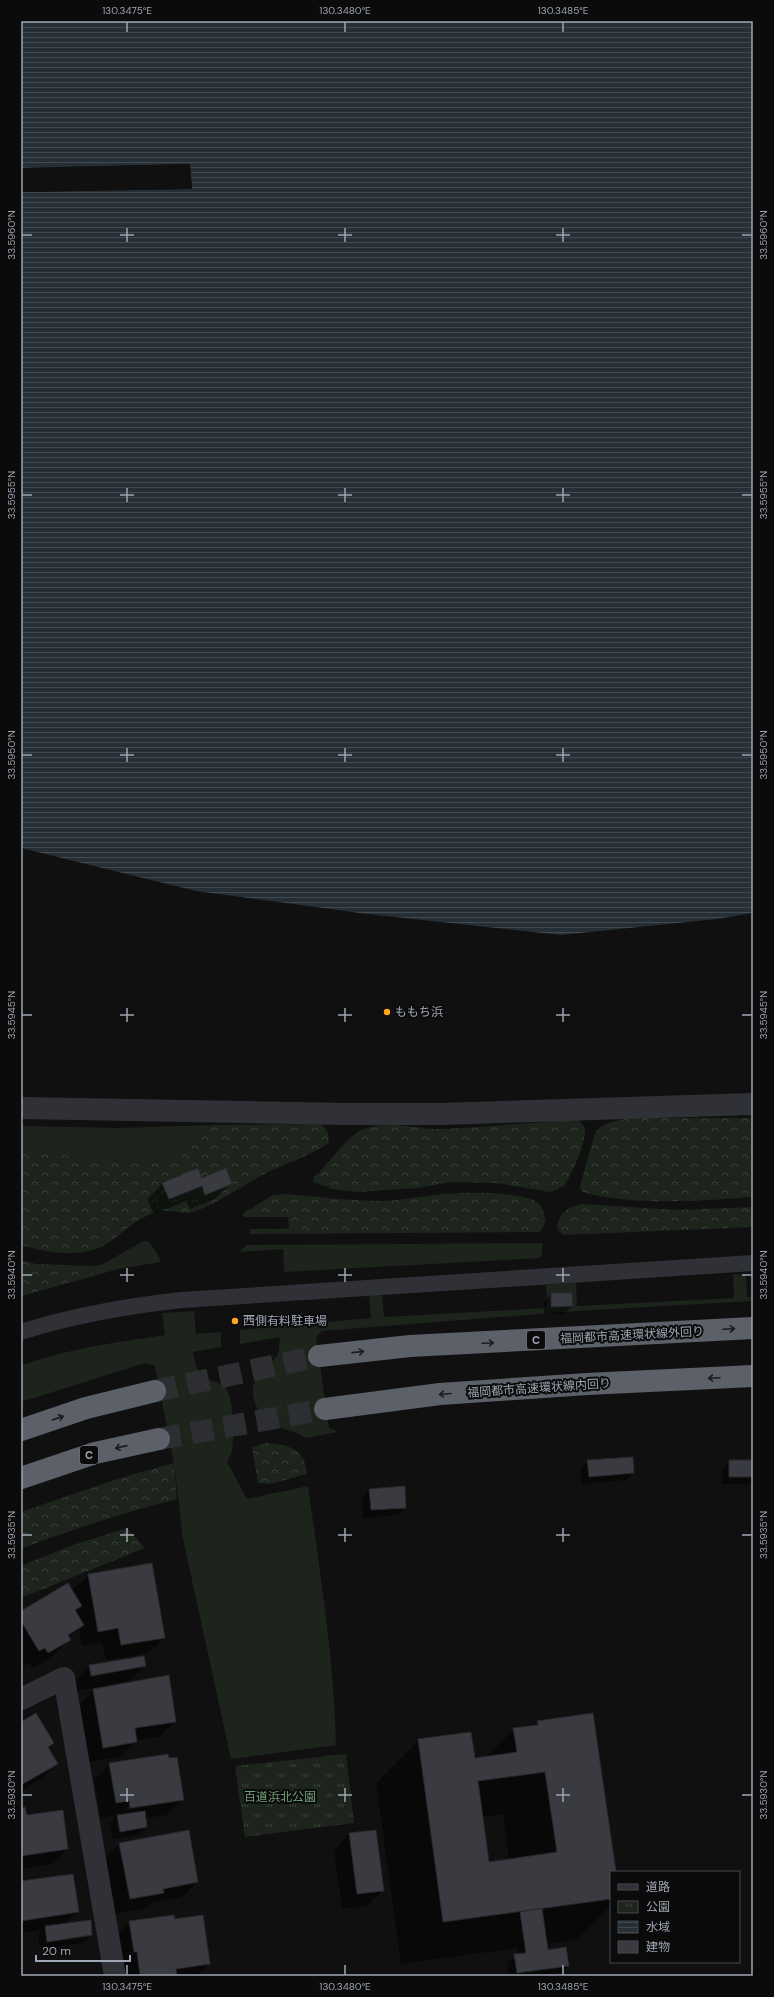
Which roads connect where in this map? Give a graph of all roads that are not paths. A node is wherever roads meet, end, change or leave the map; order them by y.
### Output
1 (753, 1104) edge
2 (21, 1108) edge
3 (753, 1263) edge
4 (753, 1328) edge
5 (21, 1332) edge
6 (319, 1356) tunnel mouth
7 (753, 1376) edge
8 (155, 1391) tunnel mouth
9 (325, 1409) tunnel mouth
10 (21, 1430) edge
11 (159, 1439) tunnel mouth
12 (21, 1478) edge
13 (21, 1699) edge
14 (115, 1976) edge

1 - 2 street
3 - 5 lane
6 -> 4 highway, 福岡都市高速環状線外回り / C
7 -> 9 highway, 福岡都市高速環状線内回り
10 -> 8 highway
11 -> 12 highway, C
13 - 14 street

